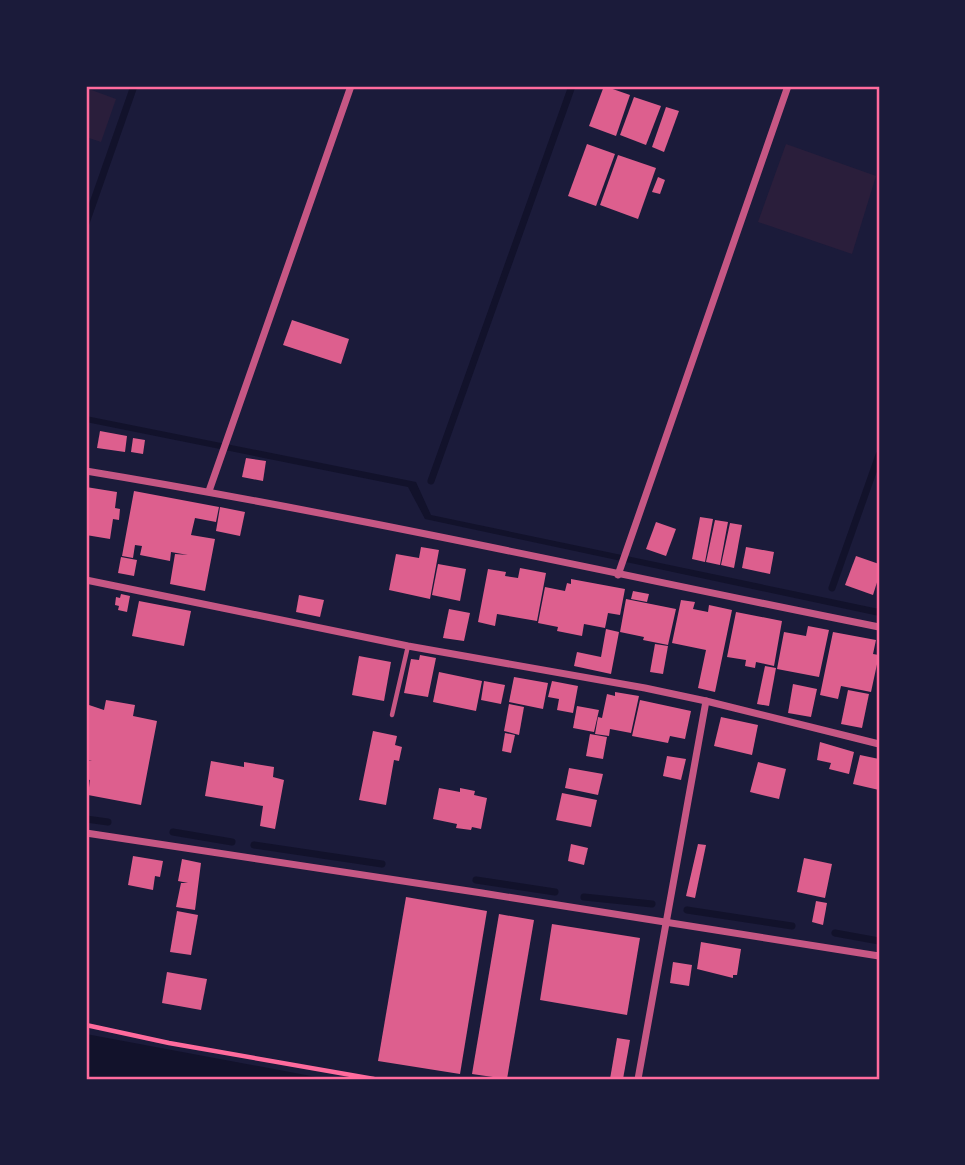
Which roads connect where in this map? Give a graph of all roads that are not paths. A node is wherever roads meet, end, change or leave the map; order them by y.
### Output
1 (351, 86) edge
2 (788, 86) edge
3 (86, 471) edge
4 (209, 491) junction
5 (618, 575) junction
6 (86, 580) edge
7 (879, 627) edge
8 (408, 646) junction
9 (706, 701) junction
10 (392, 715) dead end
11 (879, 744) edge
12 (86, 833) edge
13 (666, 922) junction
14 (879, 956) edge
15 (638, 1079) edge

1 - 4 street
2 - 5 street
3 - 4 street
4 - 5 street
5 - 7 street
6 - 8 street
8 - 9 street
8 - 10 lane
9 - 11 street
9 - 13 street
12 - 13 street
13 - 14 street
13 - 15 street

